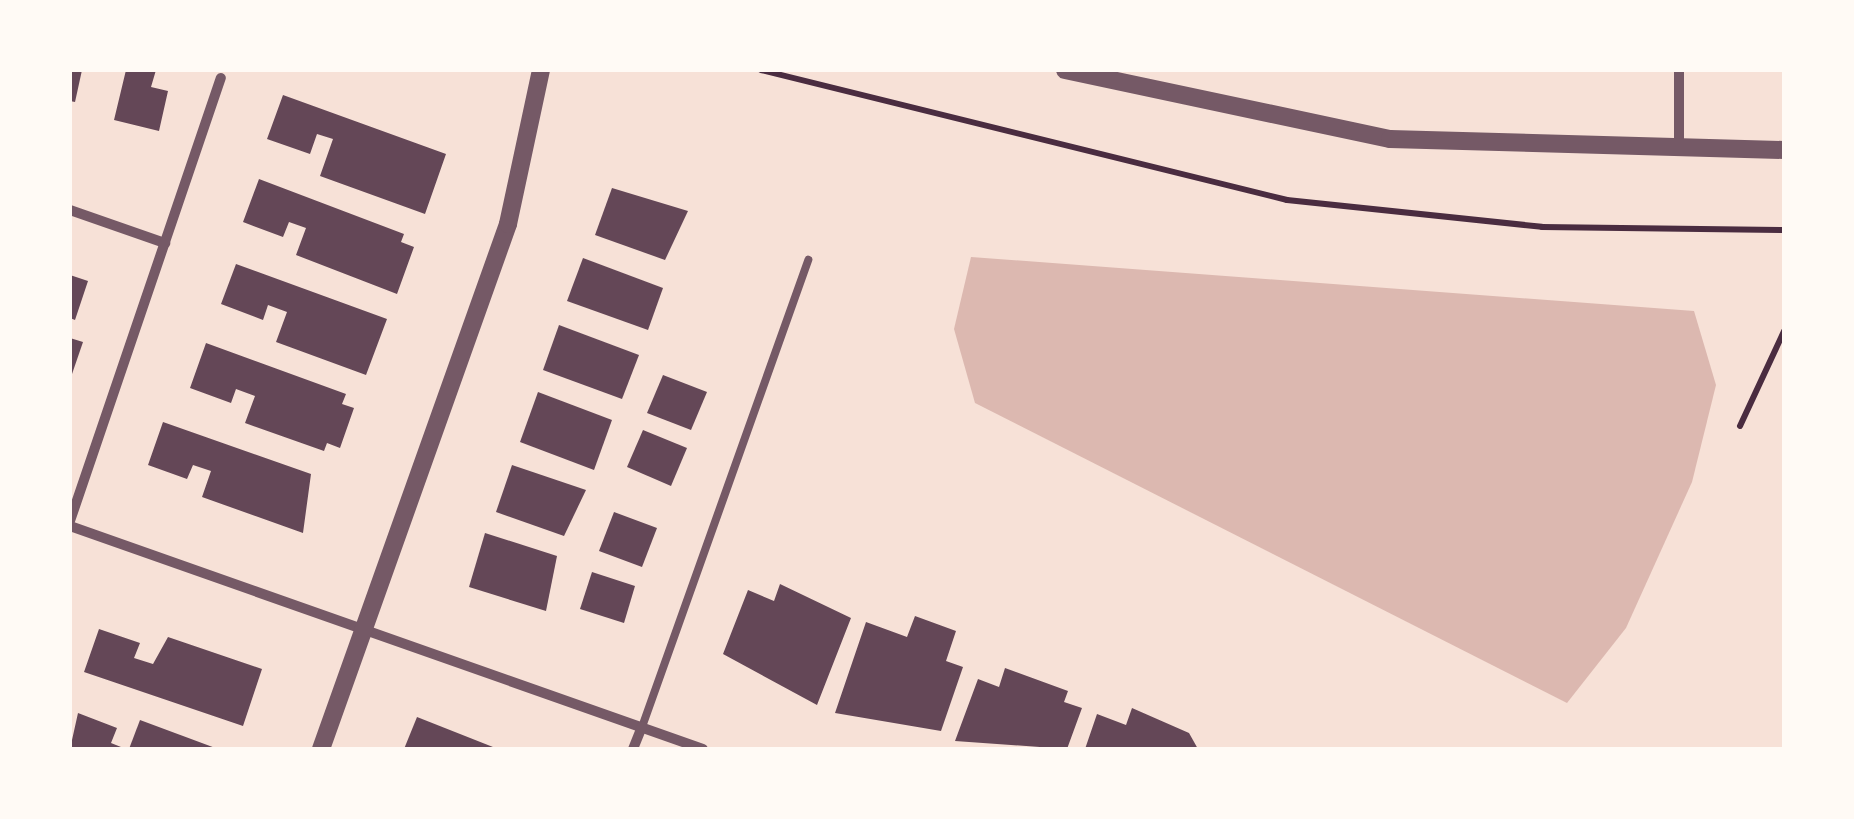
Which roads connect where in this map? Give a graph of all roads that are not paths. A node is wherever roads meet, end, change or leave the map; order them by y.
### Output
1 (541, 70) edge
2 (1065, 70) edge
3 (1679, 70) edge
4 (221, 78) dead end
5 (1679, 148) junction
6 (1784, 150) edge
7 (70, 210) edge
8 (165, 243) junction
9 (808, 260) dead end
10 (70, 524) edge
11 (363, 630) junction
12 (642, 727) junction
13 (321, 749) edge
14 (634, 749) edge
15 (703, 749) edge

1 - 11 street
2 - 5 street
3 - 5 street
4 - 8 street
5 - 6 street
7 - 8 street
8 - 10 street
9 - 12 lane
10 - 11 street
11 - 12 street
11 - 13 street
12 - 14 street
12 - 15 street

